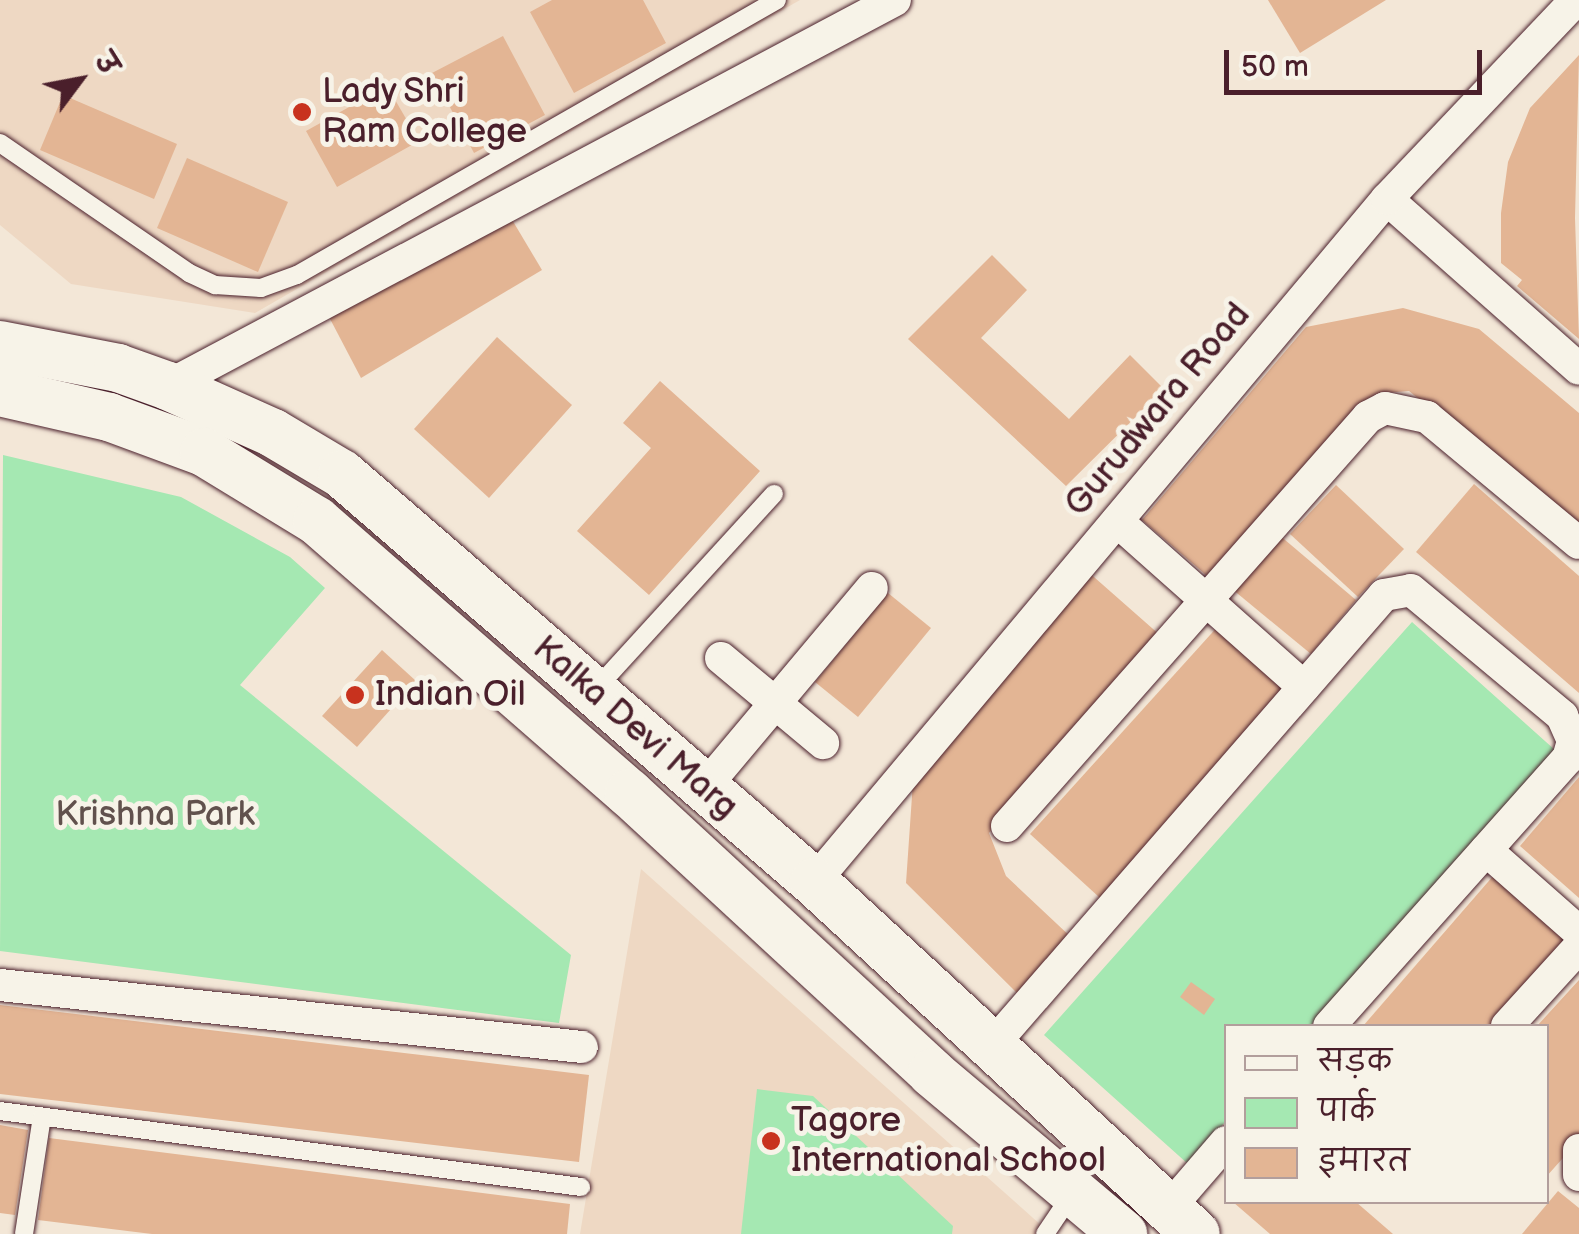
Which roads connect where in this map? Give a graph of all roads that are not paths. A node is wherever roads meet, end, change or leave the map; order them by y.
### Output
1 (777, 0) edge
2 (895, 0) edge
3 (1576, 0) edge
4 (0, 143) edge
5 (1387, 199) junction
6 (1579, 369) edge
7 (6, 370) edge
8 (168, 386) junction
9 (774, 494) dead end
10 (1117, 521) junction
11 (1579, 543) edge
12 (872, 588) dead end
13 (1203, 597) junction
14 (721, 658) dead end
15 (1304, 687) junction
16 (593, 691) junction
17 (775, 703) junction
18 (823, 743) dead end
19 (704, 788) junction
20 (1006, 826) dead end
21 (1486, 850) junction
22 (814, 882) junction
23 (1579, 932) edge
24 (1579, 947) edge
25 (0, 985) edge
26 (1330, 1024) edge
27 (1510, 1024) edge
28 (582, 1047) dead end
29 (990, 1048) junction
30 (0, 1110) edge
31 (42, 1117) junction
32 (1224, 1146) edge
33 (1579, 1150) edge
34 (1579, 1175) edge
35 (581, 1186) dead end
36 (1075, 1190) junction
37 (1182, 1221) edge
38 (24, 1234) edge
39 (1045, 1234) edge
40 (1123, 1234) edge

1 - 4 lane
2 - 8 street
3 - 5 street, Gurudwara Road
5 - 6 street
5 - 10 street, Gurudwara Road
7 - 8 street, Kalka Devi Marg
7 - 36 street, Kalka Devi Marg
8 - 16 street, Kalka Devi Marg
9 - 16 lane
10 - 13 street
10 - 22 street, Gurudwara Road
11 - 13 street
12 - 17 street
13 - 15 street
13 - 20 street
14 - 17 street
15 - 21 street
15 - 29 street
16 - 19 street, Kalka Devi Marg
17 - 18 street
17 - 19 street
19 - 22 street, Kalka Devi Marg
21 - 23 street
21 - 26 street
22 - 29 street, Kalka Devi Marg
24 - 27 street
25 - 28 street
29 - 37 street, Kalka Devi Marg
30 - 31 lane
31 - 35 lane
31 - 38 lane
32 - 37 street
33 - 34 street
36 - 39 lane
36 - 40 street, Kalka Devi Marg

